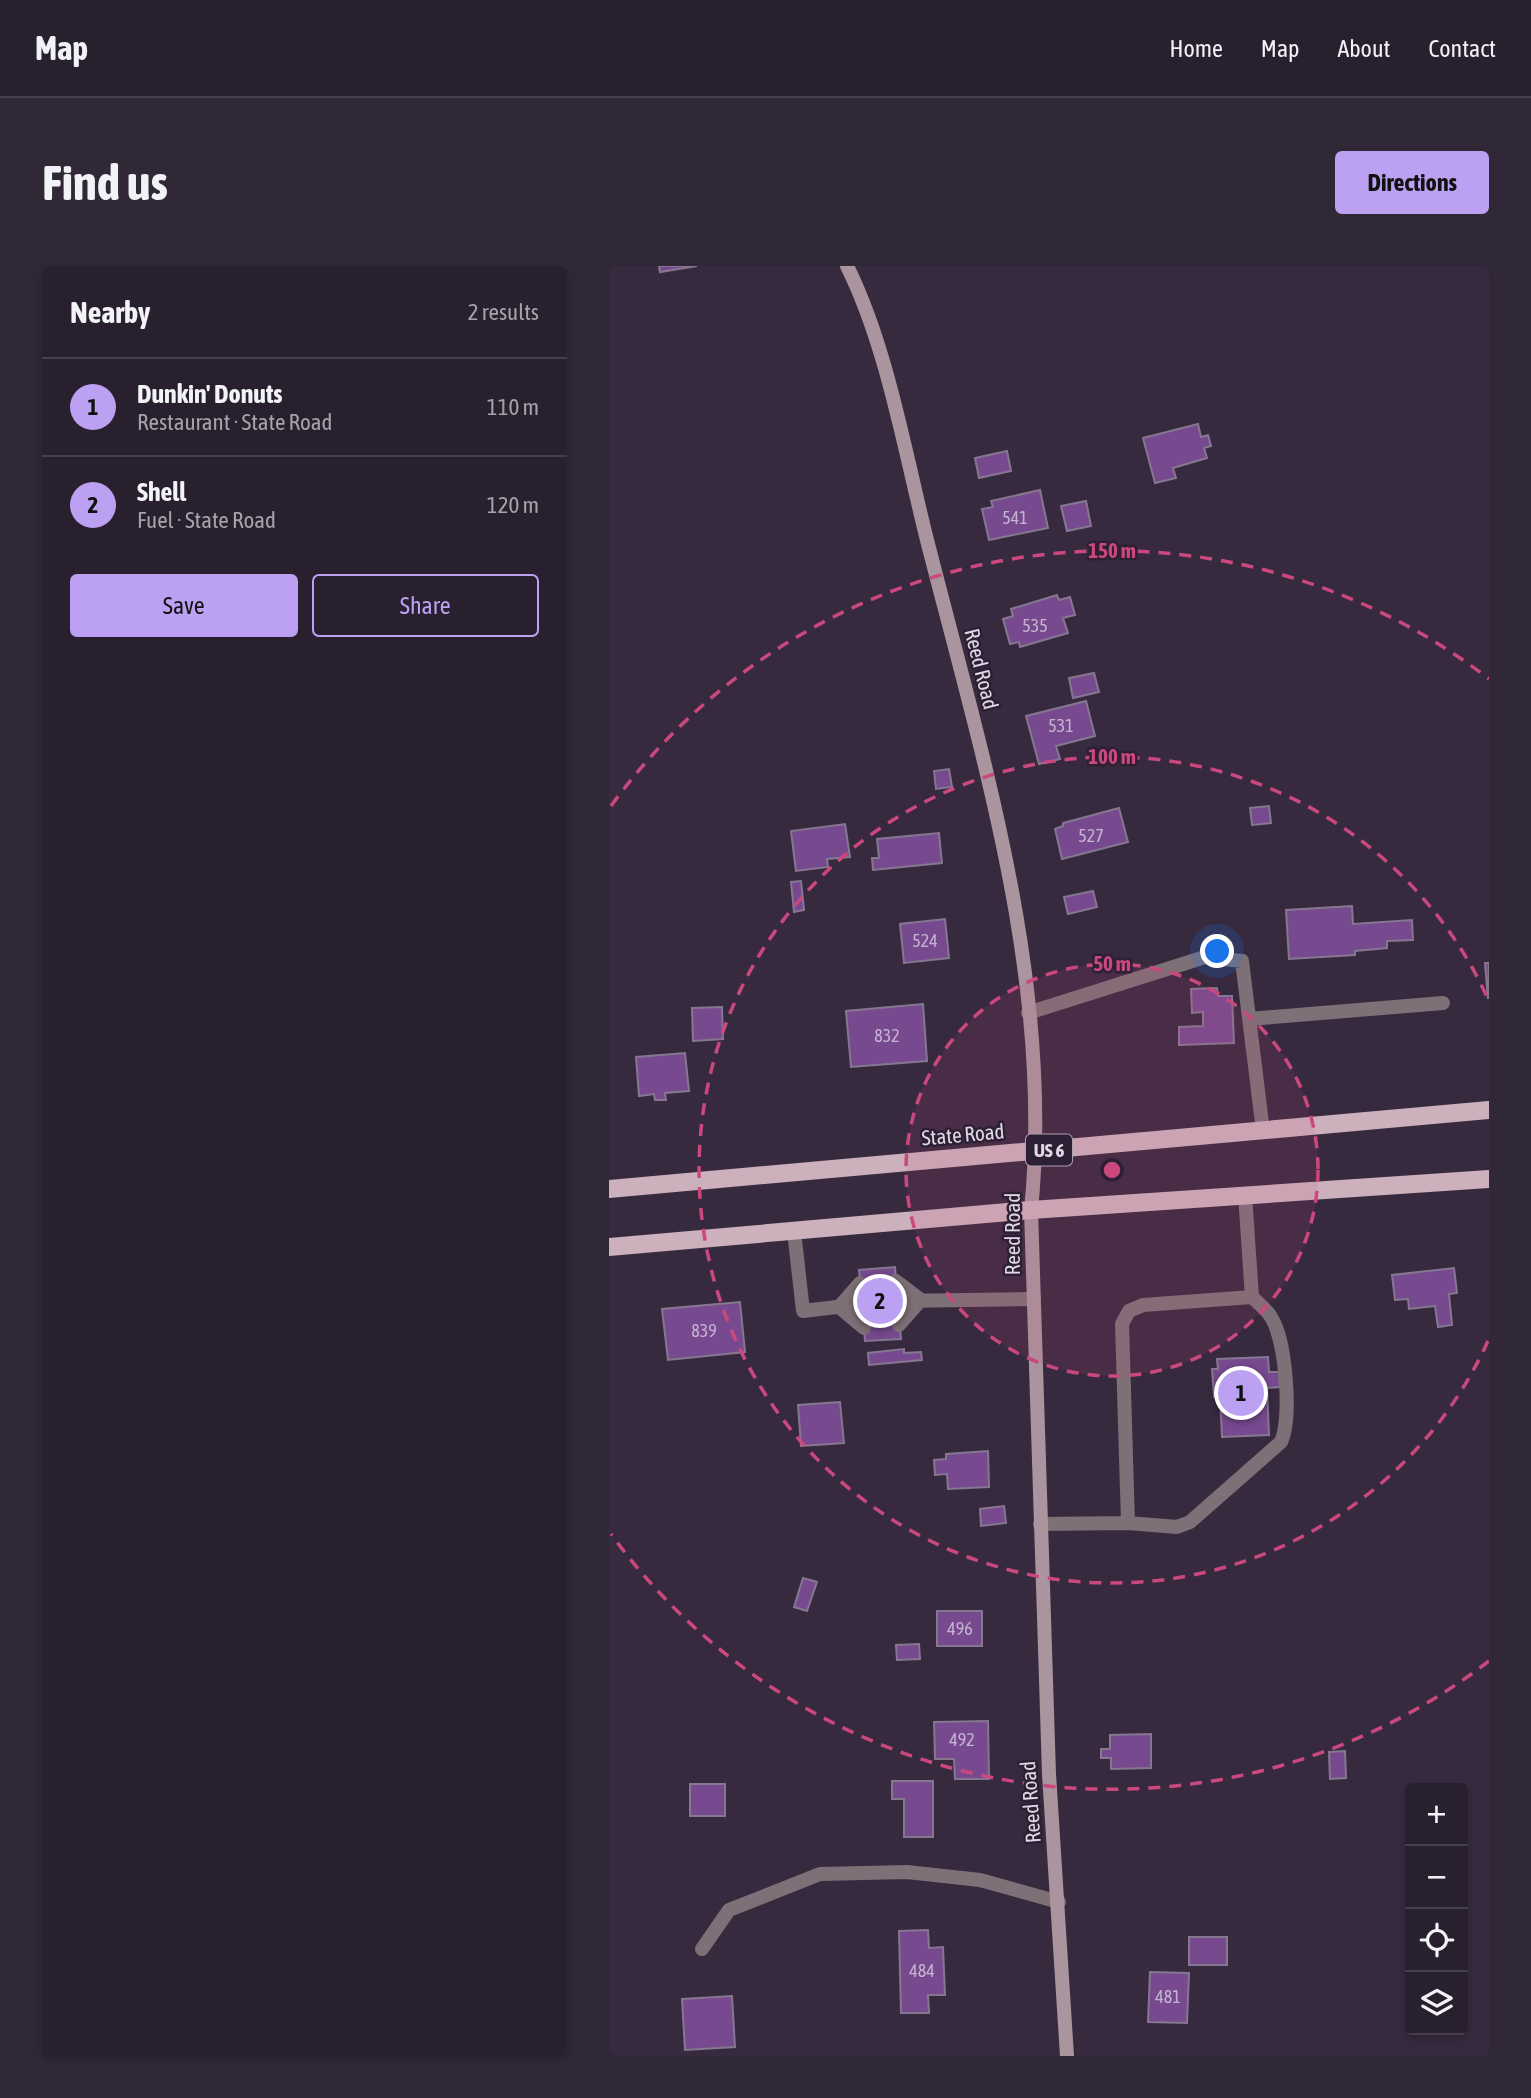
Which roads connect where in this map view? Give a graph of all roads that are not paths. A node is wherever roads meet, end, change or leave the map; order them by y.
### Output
1 (847, 266) edge
2 (1443, 1003) dead end
3 (1028, 1013) junction
4 (1249, 1019) junction
5 (1489, 1110) edge
6 (1263, 1131) junction
7 (1037, 1151) junction
8 (1489, 1179) edge
9 (609, 1189) edge
10 (1245, 1195) junction
11 (1031, 1209) junction
12 (795, 1231) junction
13 (609, 1247) edge
14 (896, 1281) dead end
15 (860, 1283) dead end
16 (1252, 1297) junction
17 (1034, 1299) junction
18 (921, 1300) junction
19 (898, 1301) dead end
20 (862, 1304) dead end
21 (839, 1307) junction
22 (899, 1325) dead end
23 (864, 1328) dead end
24 (1128, 1522) junction
25 (1040, 1524) junction
26 (1059, 1902) junction
27 (702, 1949) dead end
28 (1067, 2056) edge

1 - 3 street, Reed Road
2 - 4 lane
3 - 4 lane
3 - 7 street, Reed Road
4 - 6 lane
5 - 6 main road, State Road / US 6
6 - 7 main road, State Road / US 6
7 - 9 main road, State Road / US 6
7 - 11 street, Reed Road
8 - 10 main road
10 - 11 main road
10 - 16 lane
11 - 12 main road
11 - 17 street, Reed Road
12 - 13 main road
12 - 21 lane
14 - 18 lane
15 - 21 lane
16 - 24 lane
16 - 24 lane
17 - 18 lane
17 - 25 street, Reed Road
18 - 19 lane
18 - 22 lane
20 - 21 lane
21 - 23 lane
24 - 25 lane
25 - 26 street, Reed Road
26 - 27 lane
26 - 28 street, Reed Road

